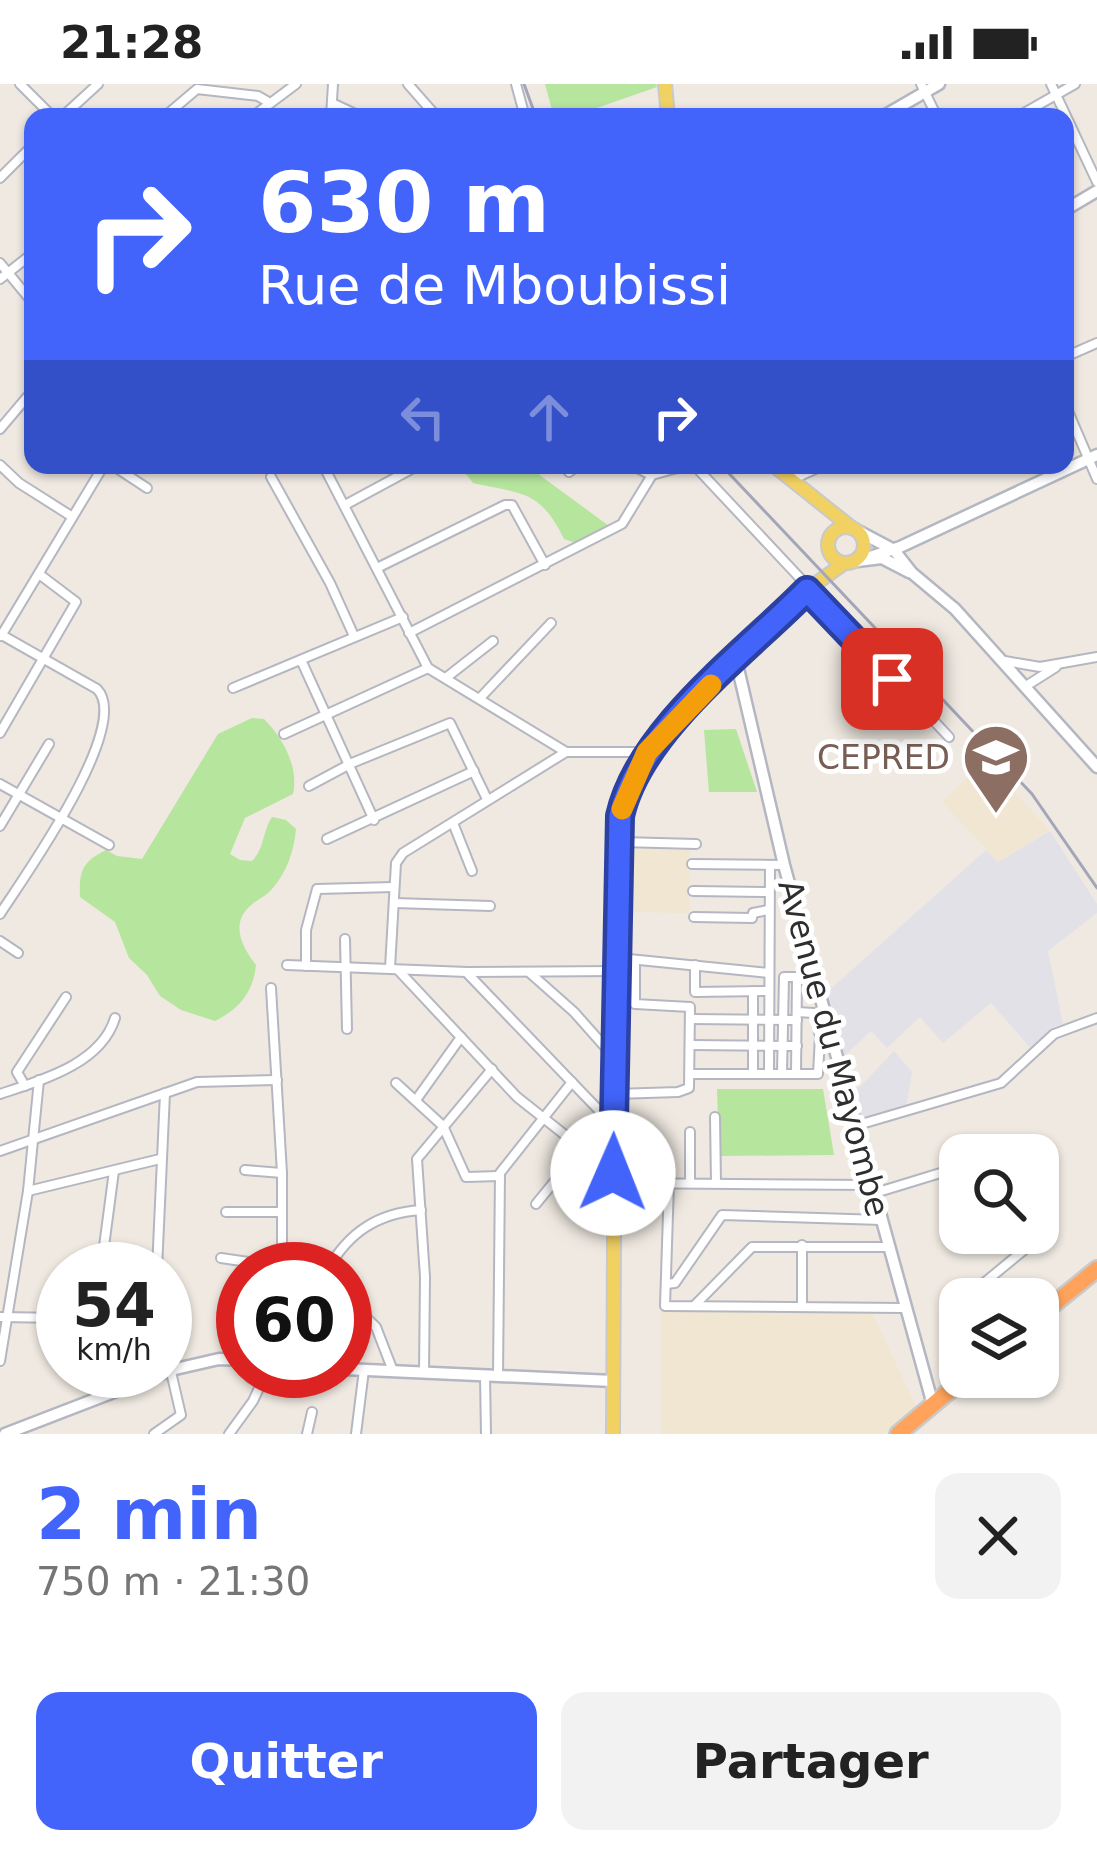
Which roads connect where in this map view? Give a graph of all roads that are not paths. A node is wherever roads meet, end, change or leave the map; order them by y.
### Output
1 (20, 84) edge
2 (98, 84) edge
3 (296, 84) edge
4 (333, 84) edge
5 (408, 84) edge
6 (939, 84) edge
7 (1051, 84) edge
8 (1075, 84) edge
9 (923, 88) edge
10 (1056, 94) junction
11 (270, 103) junction
12 (332, 103) junction
13 (44, 108) edge
14 (72, 108) edge
15 (175, 108) edge
16 (264, 108) edge
17 (332, 108) edge
18 (343, 108) edge
19 (428, 108) edge
20 (895, 108) edge
21 (1032, 108) edge
22 (1062, 108) edge
23 (1074, 134) edge
24 (24, 155) edge
25 (0, 178) edge
26 (1097, 186) edge
27 (2, 271) edge
28 (24, 293) edge
29 (24, 401) edge
30 (1074, 421) edge
31 (0, 429) edge
32 (1093, 457) edge
33 (0, 464) edge
34 (102, 474) edge
35 (123, 474) edge
36 (328, 474) edge
37 (402, 474) edge
38 (656, 474) edge
39 (700, 474) edge
40 (785, 474) edge
41 (803, 474) edge
42 (1056, 474) edge
43 (652, 475) joint
44 (271, 476) dead end
45 (792, 479) junction
46 (1097, 479) edge
47 (147, 488) dead end
48 (816, 500) junction
49 (345, 505) junction
50 (71, 517) junction
51 (855, 530) junction
52 (912, 540) junction
53 (878, 541) junction
54 (830, 544) junction
55 (894, 550) junction
56 (857, 560) junction
57 (544, 565) junction
58 (377, 568) junction
59 (909, 568) junction
60 (39, 574) junction
61 (813, 585) junction
62 (403, 617) junction
63 (551, 623) dead end
64 (408, 633) junction
65 (1, 635) edge
66 (354, 636) junction
67 (494, 641) dead end
68 (1097, 657) edge
69 (302, 660) junction
70 (736, 660) junction
71 (44, 661) junction
72 (1003, 661) junction
73 (1057, 666) junction
74 (428, 668) junction
75 (447, 677) junction
76 (718, 677) junction
77 (1026, 686) junction
78 (233, 688) dead end
79 (740, 690) junction
80 (481, 697) junction
81 (328, 712) junction
82 (0, 733) edge
83 (284, 734) dead end
84 (949, 737) dead end
85 (49, 744) dead end
86 (566, 752) junction
87 (647, 752) junction
88 (352, 763) junction
89 (1096, 766) edge
90 (474, 771) junction
91 (0, 784) edge
92 (309, 786) dead end
93 (20, 795) junction
94 (488, 799) junction
95 (60, 818) junction
96 (374, 820) junction
97 (453, 823) junction
98 (0, 826) edge
99 (327, 839) dead end
100 (620, 842) junction
101 (696, 844) dead end
102 (109, 845) dead end
103 (692, 864) dead end
104 (770, 865) junction
105 (784, 865) junction
106 (472, 871) dead end
107 (394, 887) junction
108 (693, 891) dead end
109 (769, 892) junction
110 (394, 903) junction
111 (490, 906) dead end
112 (768, 910) junction
113 (0, 914) edge
114 (694, 917) dead end
115 (346, 939) dead end
116 (0, 941) edge
117 (18, 953) dead end
118 (635, 960) junction
119 (617, 964) junction
120 (287, 965) dead end
121 (695, 965) junction
122 (306, 966) junction
123 (347, 968) junction
124 (394, 969) junction
125 (467, 972) junction
126 (529, 972) junction
127 (770, 973) junction
128 (271, 988) dead end
129 (753, 991) junction
130 (769, 991) junction
131 (66, 998) dead end
132 (797, 1016) junction
133 (115, 1018) dead end
134 (1097, 1018) edge
135 (691, 1019) junction
136 (753, 1019) junction
137 (768, 1019) junction
138 (782, 1020) junction
139 (347, 1029) dead end
140 (461, 1037) junction
141 (691, 1045) junction
142 (753, 1046) junction
143 (768, 1046) junction
144 (782, 1046) junction
145 (797, 1046) junction
146 (614, 1058) junction
147 (492, 1069) junction
148 (690, 1074) junction
149 (753, 1074) junction
150 (769, 1074) junction
151 (782, 1074) junction
152 (796, 1074) junction
153 (39, 1080) junction
154 (277, 1080) junction
155 (572, 1082) junction
156 (396, 1083) dead end
157 (25, 1086) junction
158 (165, 1093) junction
159 (0, 1094) edge
160 (615, 1094) junction
161 (416, 1100) junction
162 (715, 1117) dead end
163 (544, 1118) junction
164 (858, 1125) junction
165 (443, 1126) junction
166 (614, 1126) junction
167 (690, 1132) dead end
168 (35, 1137) junction
169 (581, 1149) junction
170 (0, 1151) edge
171 (160, 1159) junction
172 (245, 1170) dead end
173 (114, 1171) junction
174 (939, 1172) edge
175 (282, 1173) junction
176 (499, 1177) junction
177 (613, 1178) junction
178 (669, 1183) junction
179 (690, 1183) junction
180 (716, 1184) junction
181 (874, 1189) junction
182 (28, 1191) junction
183 (536, 1204) dead end
184 (421, 1210) junction
185 (226, 1212) dead end
186 (281, 1212) junction
187 (882, 1220) junction
188 (105, 1242) edge
189 (158, 1242) edge
190 (282, 1242) edge
191 (346, 1242) edge
192 (802, 1245) junction
193 (888, 1247) junction
194 (1019, 1254) edge
195 (1097, 1269) edge
196 (990, 1278) edge
197 (666, 1283) junction
198 (1059, 1300) edge
199 (694, 1306) junction
200 (802, 1306) junction
201 (903, 1308) junction
202 (4, 1318) edge
203 (36, 1318) edge
204 (372, 1323) edge
205 (0, 1361) edge
206 (372, 1370) edge
207 (393, 1371) junction
208 (424, 1373) junction
209 (492, 1376) junction
210 (613, 1381) junction
211 (96, 1398) edge
212 (178, 1398) edge
213 (254, 1398) edge
214 (360, 1398) edge
215 (941, 1398) edge
216 (933, 1405) junction
217 (312, 1412) dead end
218 (6, 1432) edge
219 (154, 1434) edge
220 (230, 1434) edge
221 (307, 1434) edge
222 (356, 1434) edge
223 (486, 1434) edge
224 (614, 1434) edge
225 (898, 1434) edge

1 - 13 street
2 - 14 street
3 - 11 street
4 - 12 street
5 - 19 street
6 - 9 street
7 - 10 street
8 - 10 street
9 - 20 street
10 - 21 street
10 - 22 street
11 - 15 street
11 - 16 street
12 - 17 street
12 - 18 street
23 - 26 street
24 - 25 street
27 - 28 street
29 - 31 street
30 - 32 street
32 - 46 street
33 - 50 street
34 - 50 street
35 - 47 street
36 - 49 street
37 - 49 street
38 - 43 street
39 - 61 street
40 - 45 main road
41 - 45 street
42 - 52 street
43 - 57 street
44 - 66 street
45 - 48 main road
48 - 51 main road
48 - 54 main road
49 - 58 street
50 - 60 street
51 - 53 street
51 - 54 main road
51 - 56 main road
52 - 53 street
52 - 55 street
52 - 59 street
53 - 55 street
54 - 56 main road
54 - 61 main road
55 - 56 street
55 - 59 street
56 - 59 street
56 - 61 main road
57 - 58 street
57 - 64 street
58 - 62 street
59 - 72 street
60 - 65 street
60 - 71 street
61 - 70 main road
61 - 84 street
62 - 64 street
62 - 66 street
63 - 80 street
64 - 74 street
65 - 71 street
66 - 69 street
67 - 75 street
68 - 73 street
69 - 78 street
69 - 81 street
70 - 76 main road
70 - 79 street, Avenue du Mayombe
71 - 82 street
71 - 95 street
72 - 73 street
72 - 77 street
73 - 77 street
74 - 75 street
74 - 81 street
75 - 80 street
76 - 79 street
76 - 87 main road
77 - 89 street
79 - 105 street, Avenue du Mayombe
80 - 86 street
81 - 83 street
81 - 88 street
85 - 93 street
86 - 87 street
86 - 94 street
87 - 100 main road
88 - 90 street
88 - 92 street
88 - 96 street
90 - 94 street
90 - 96 street
91 - 93 street
93 - 95 street
93 - 98 street
94 - 97 street
95 - 102 street
95 - 113 street
96 - 99 street
97 - 106 street
97 - 107 street
100 - 101 street
100 - 119 main road
103 - 104 street
104 - 105 street
104 - 109 street
105 - 164 street, Avenue du Mayombe
107 - 110 street
107 - 122 street
108 - 109 street
109 - 112 street
110 - 111 street
110 - 124 street
112 - 114 street
112 - 127 street
115 - 123 street
116 - 117 street
118 - 119 street
118 - 121 street
118 - 135 street
119 - 126 street
119 - 146 main road
120 - 122 street
121 - 127 street
121 - 129 street
122 - 123 street
123 - 124 street
123 - 139 street
124 - 125 street
124 - 140 street
125 - 126 street
125 - 155 street
126 - 146 street
127 - 130 street
128 - 154 street
129 - 130 street
129 - 136 street
130 - 137 street
131 - 157 street
132 - 138 street
132 - 138 street
132 - 145 street
132 - 152 street
133 - 153 street
134 - 164 street
135 - 136 street
135 - 141 street
136 - 137 street
136 - 142 street
137 - 138 street
137 - 143 street
138 - 144 street
140 - 147 street
140 - 161 street
141 - 142 street
141 - 148 street
142 - 143 street
142 - 149 street
143 - 144 street
143 - 150 street
144 - 145 street
144 - 151 street
145 - 152 street
146 - 160 main road
147 - 163 street
147 - 165 street
148 - 149 street
148 - 160 street
149 - 150 street
150 - 151 street
151 - 152 street
153 - 157 street
153 - 168 street
154 - 158 street
154 - 175 street
155 - 163 street
155 - 166 street
156 - 161 street
157 - 159 street
158 - 168 street
158 - 171 street
160 - 166 main road
161 - 165 street
162 - 180 street
163 - 169 street
163 - 176 street
164 - 181 street, Avenue du Mayombe
165 - 176 street
165 - 184 street
166 - 177 main road
167 - 179 street
168 - 170 street
168 - 182 street
169 - 177 street
169 - 183 street
171 - 173 street
171 - 189 street
172 - 175 street
173 - 182 street
173 - 188 street
174 - 181 street
175 - 186 street
176 - 209 street
177 - 178 street
177 - 210 main road
178 - 179 street
178 - 197 street
179 - 180 street
180 - 181 street
181 - 187 street, Avenue du Mayombe
182 - 202 street
184 - 191 street
184 - 208 street
185 - 186 street
186 - 190 street
187 - 193 street, Avenue du Mayombe
187 - 197 street
192 - 193 street
192 - 199 street
192 - 200 street
193 - 201 street, Avenue du Mayombe
194 - 196 street
195 - 198 highway
197 - 199 street
199 - 200 street
200 - 201 street
201 - 216 street, Avenue du Mayombe
202 - 203 street
202 - 205 street
204 - 207 street
206 - 207 street
207 - 208 street
208 - 209 street
209 - 210 street
209 - 223 street
210 - 224 main road
211 - 218 street
212 - 219 street
213 - 220 street
214 - 222 street
215 - 216 highway
216 - 225 highway
217 - 221 street

